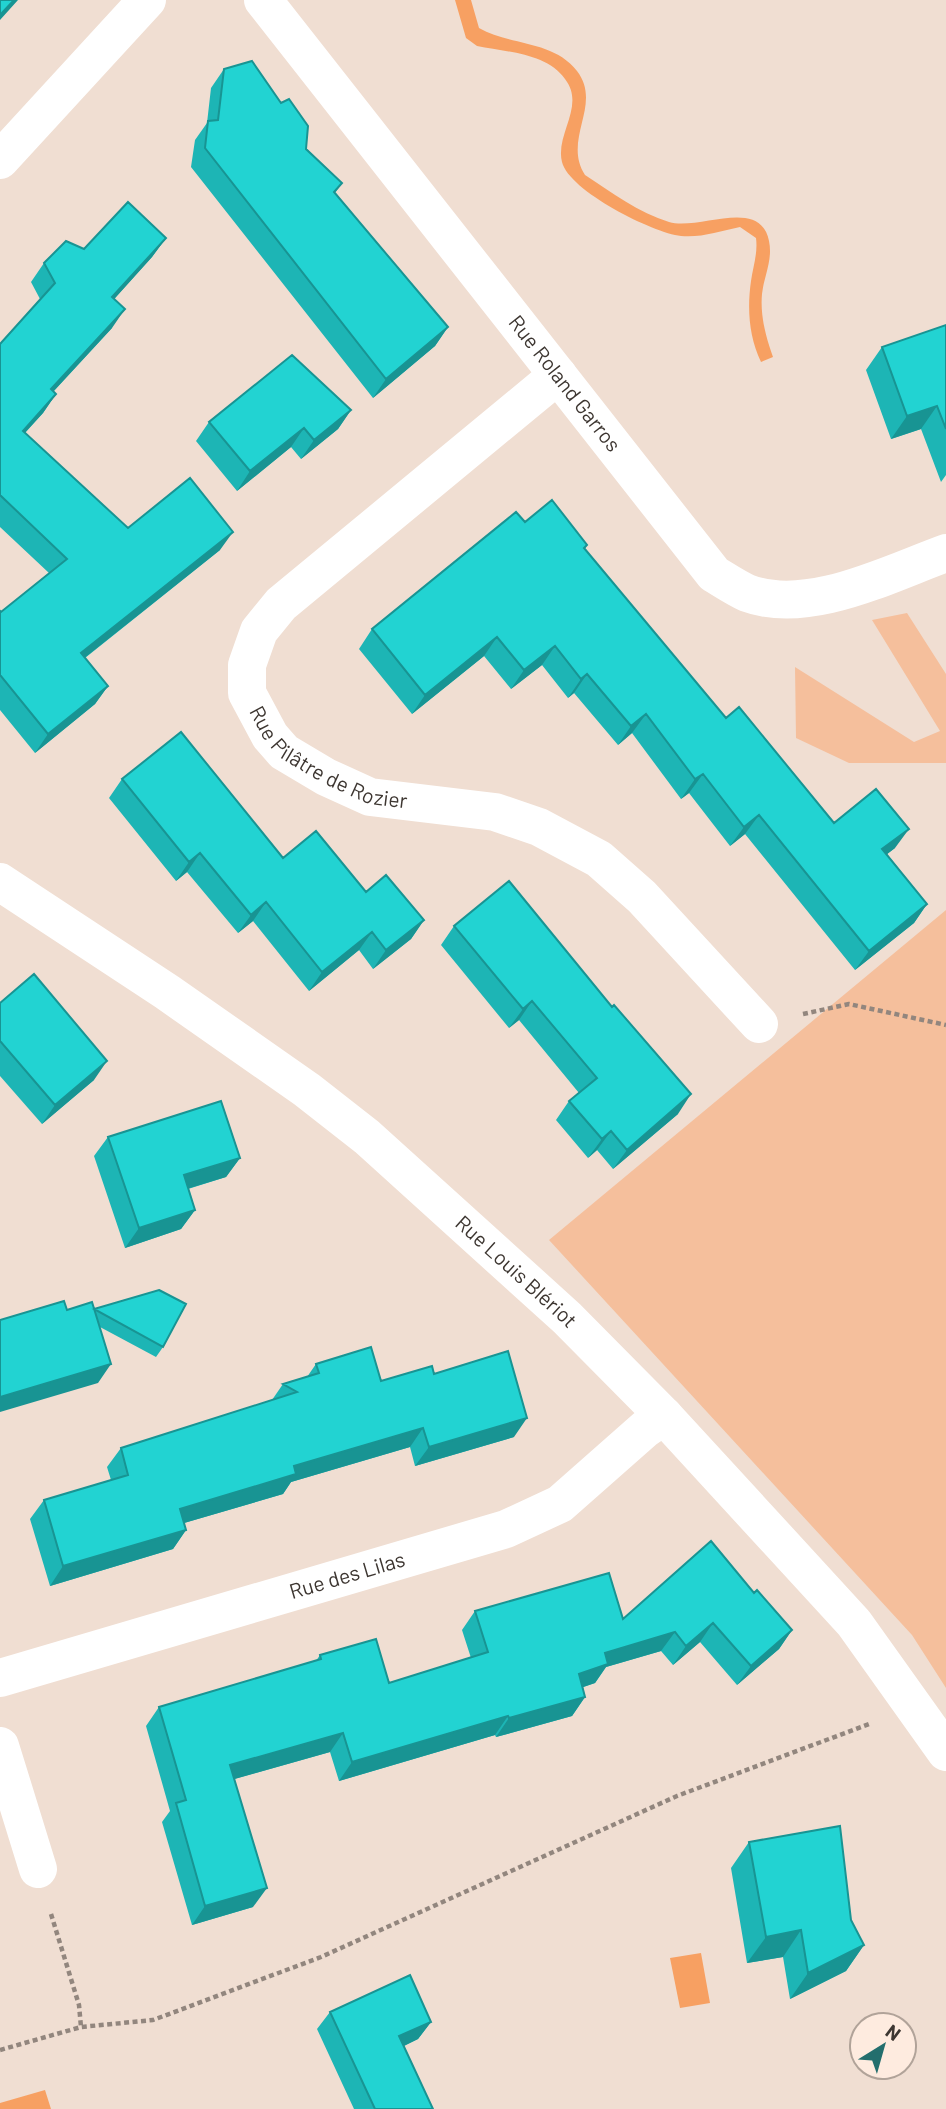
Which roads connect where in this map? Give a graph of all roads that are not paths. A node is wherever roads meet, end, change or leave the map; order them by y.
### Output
1 (147, 0) edge
2 (263, 0) edge
3 (0, 160) edge
4 (558, 374) junction
5 (946, 553) edge
6 (0, 882) edge
7 (759, 1024) road end
8 (664, 1416) junction
9 (0, 1678) edge
10 (0, 1746) edge
11 (946, 1752) edge
12 (38, 1869) road end

1 - 3 street
2 - 4 street, Rue Roland Garros
4 - 5 street, Rue Roland Garros
4 - 7 street, Rue Pilâtre de Rozier
6 - 8 street, Rue Louis Blériot
8 - 9 street, Rue des Lilas
8 - 11 street, Rue Louis Blériot
10 - 12 street

